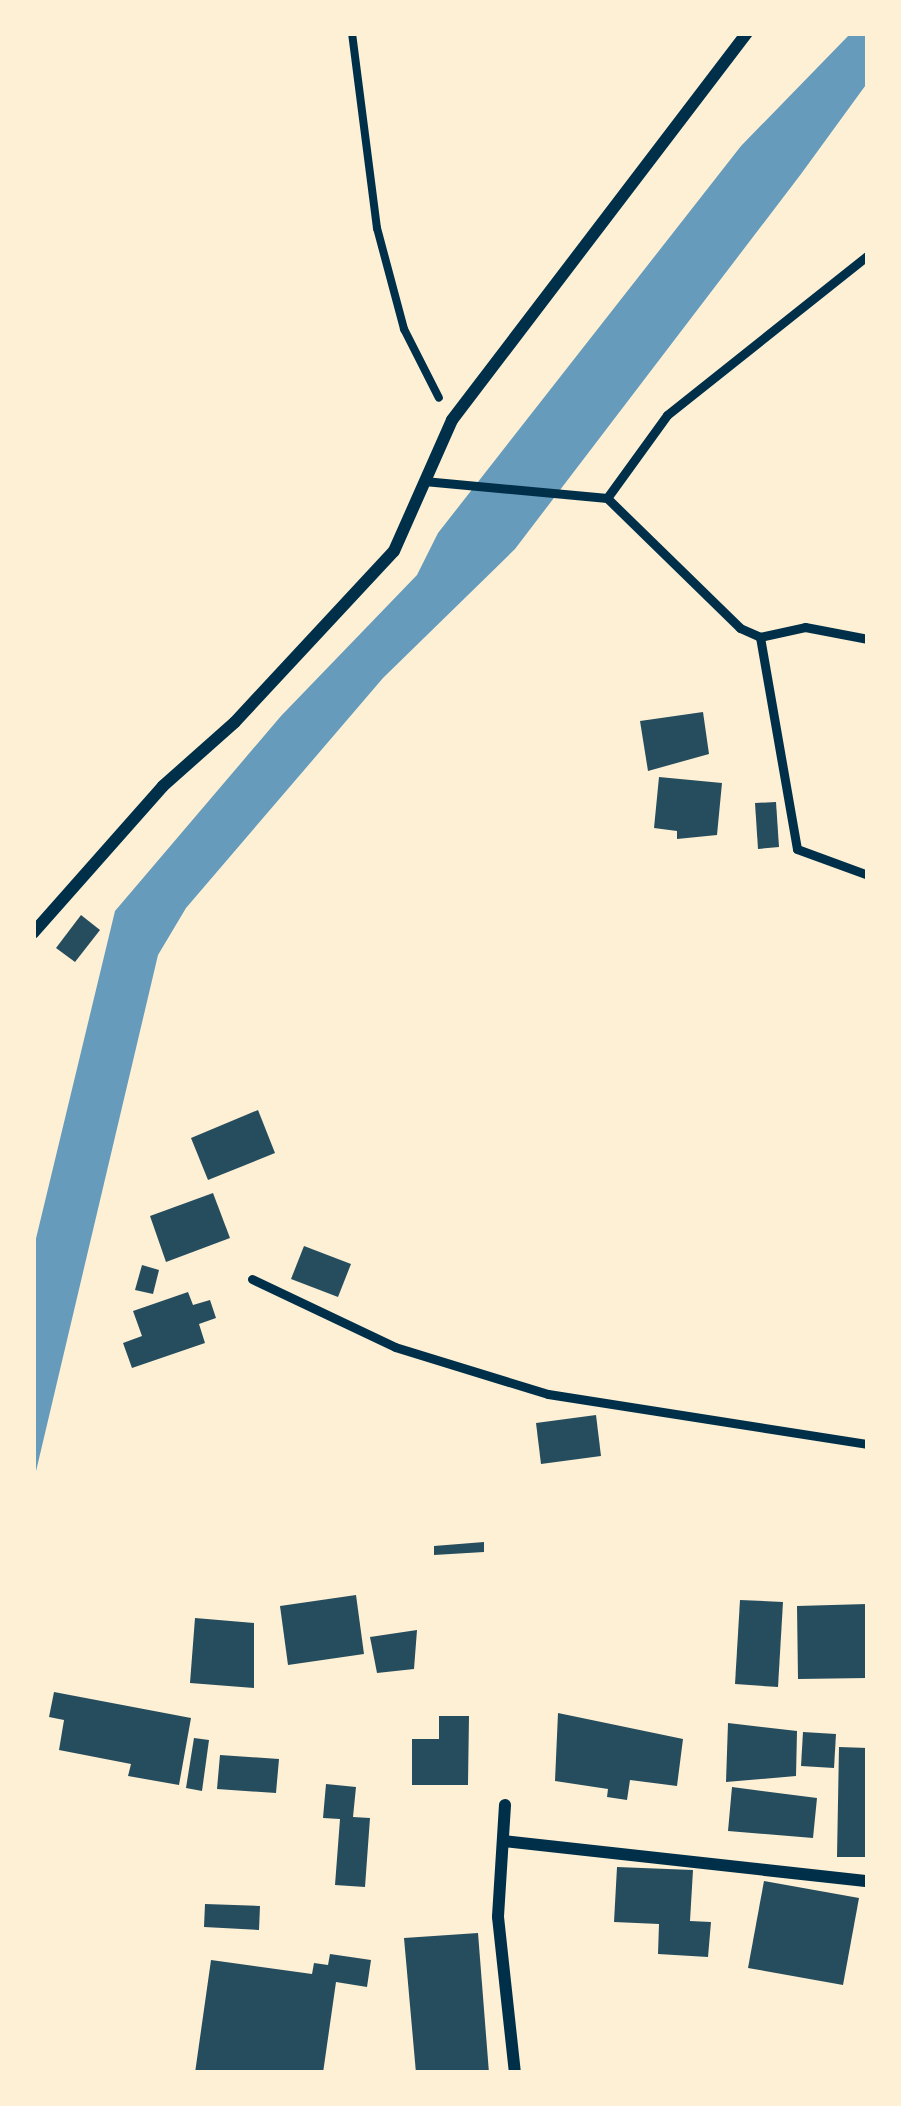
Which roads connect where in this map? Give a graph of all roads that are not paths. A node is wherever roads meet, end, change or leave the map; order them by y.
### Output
1 (747, 33) edge
2 (868, 255) edge
3 (424, 481) junction
4 (607, 499) junction
5 (760, 637) junction
6 (868, 639) edge
7 (868, 875) edge
8 (33, 933) edge
9 (252, 1279) dead end
10 (868, 1444) edge
11 (505, 1804) dead end
12 (503, 1840) junction
13 (868, 1881) edge
14 (515, 2073) edge

1 - 3 street
2 - 4 lane
3 - 4 lane
3 - 8 street
4 - 5 lane
5 - 6 lane
5 - 7 lane
9 - 10 lane
11 - 12 street
12 - 13 street
12 - 14 street

